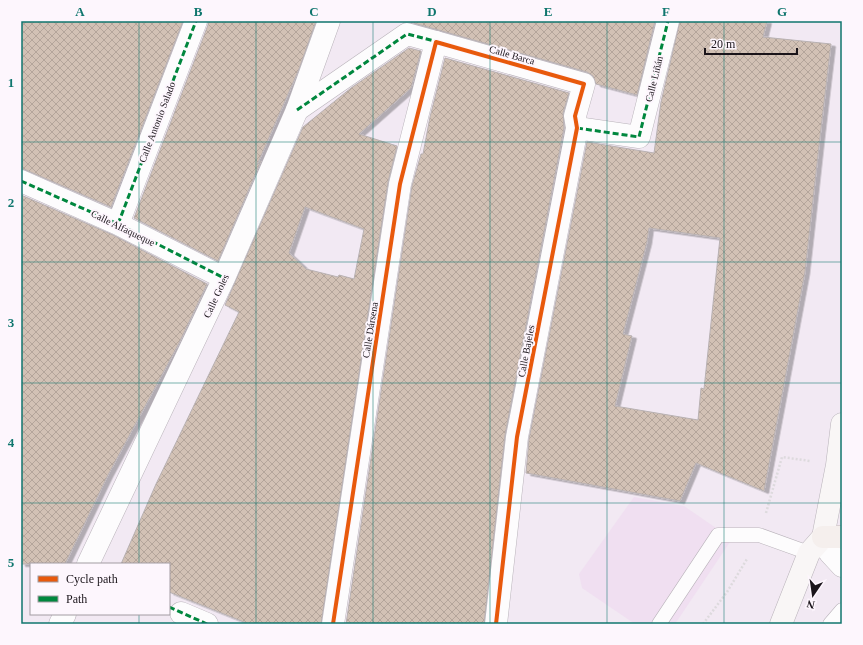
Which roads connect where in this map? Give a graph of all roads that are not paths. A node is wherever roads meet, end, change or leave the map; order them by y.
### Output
1 (196, 21) edge
2 (329, 21) edge
3 (668, 21) edge
4 (436, 42) junction
5 (584, 84) joint
6 (297, 110) junction
7 (577, 128) junction
8 (21, 181) edge
9 (118, 224) junction
10 (224, 278) junction
11 (842, 424) edge
12 (825, 543) edge
13 (88, 563) edge
14 (842, 566) edge
15 (175, 610) edge
16 (842, 610) edge
17 (64, 615) edge
18 (60, 624) edge
19 (208, 624) edge
20 (333, 624) edge
21 (496, 624) edge
22 (659, 624) edge
23 (781, 624) edge
24 (830, 624) edge

1 - 9 street, Calle Antonio Salado
2 - 6 street, Calle Goles
3 - 7 street, Calle Liñán
4 - 5 street, Calle Barca
4 - 6 street, Calle Barca
4 - 20 street, Calle Dársena
5 - 7 street, Calle Bajeles
6 - 10 street, Calle Goles
7 - 21 street, Calle Bajeles
8 - 9 street, Calle Alfaqueque
9 - 10 street, Calle Alfaqueque
10 - 13 street, Calle Goles
11 - 12 main road
12 - 14 street
12 - 22 lane
12 - 23 main road
15 - 19 street
16 - 24 lane
17 - 18 street

